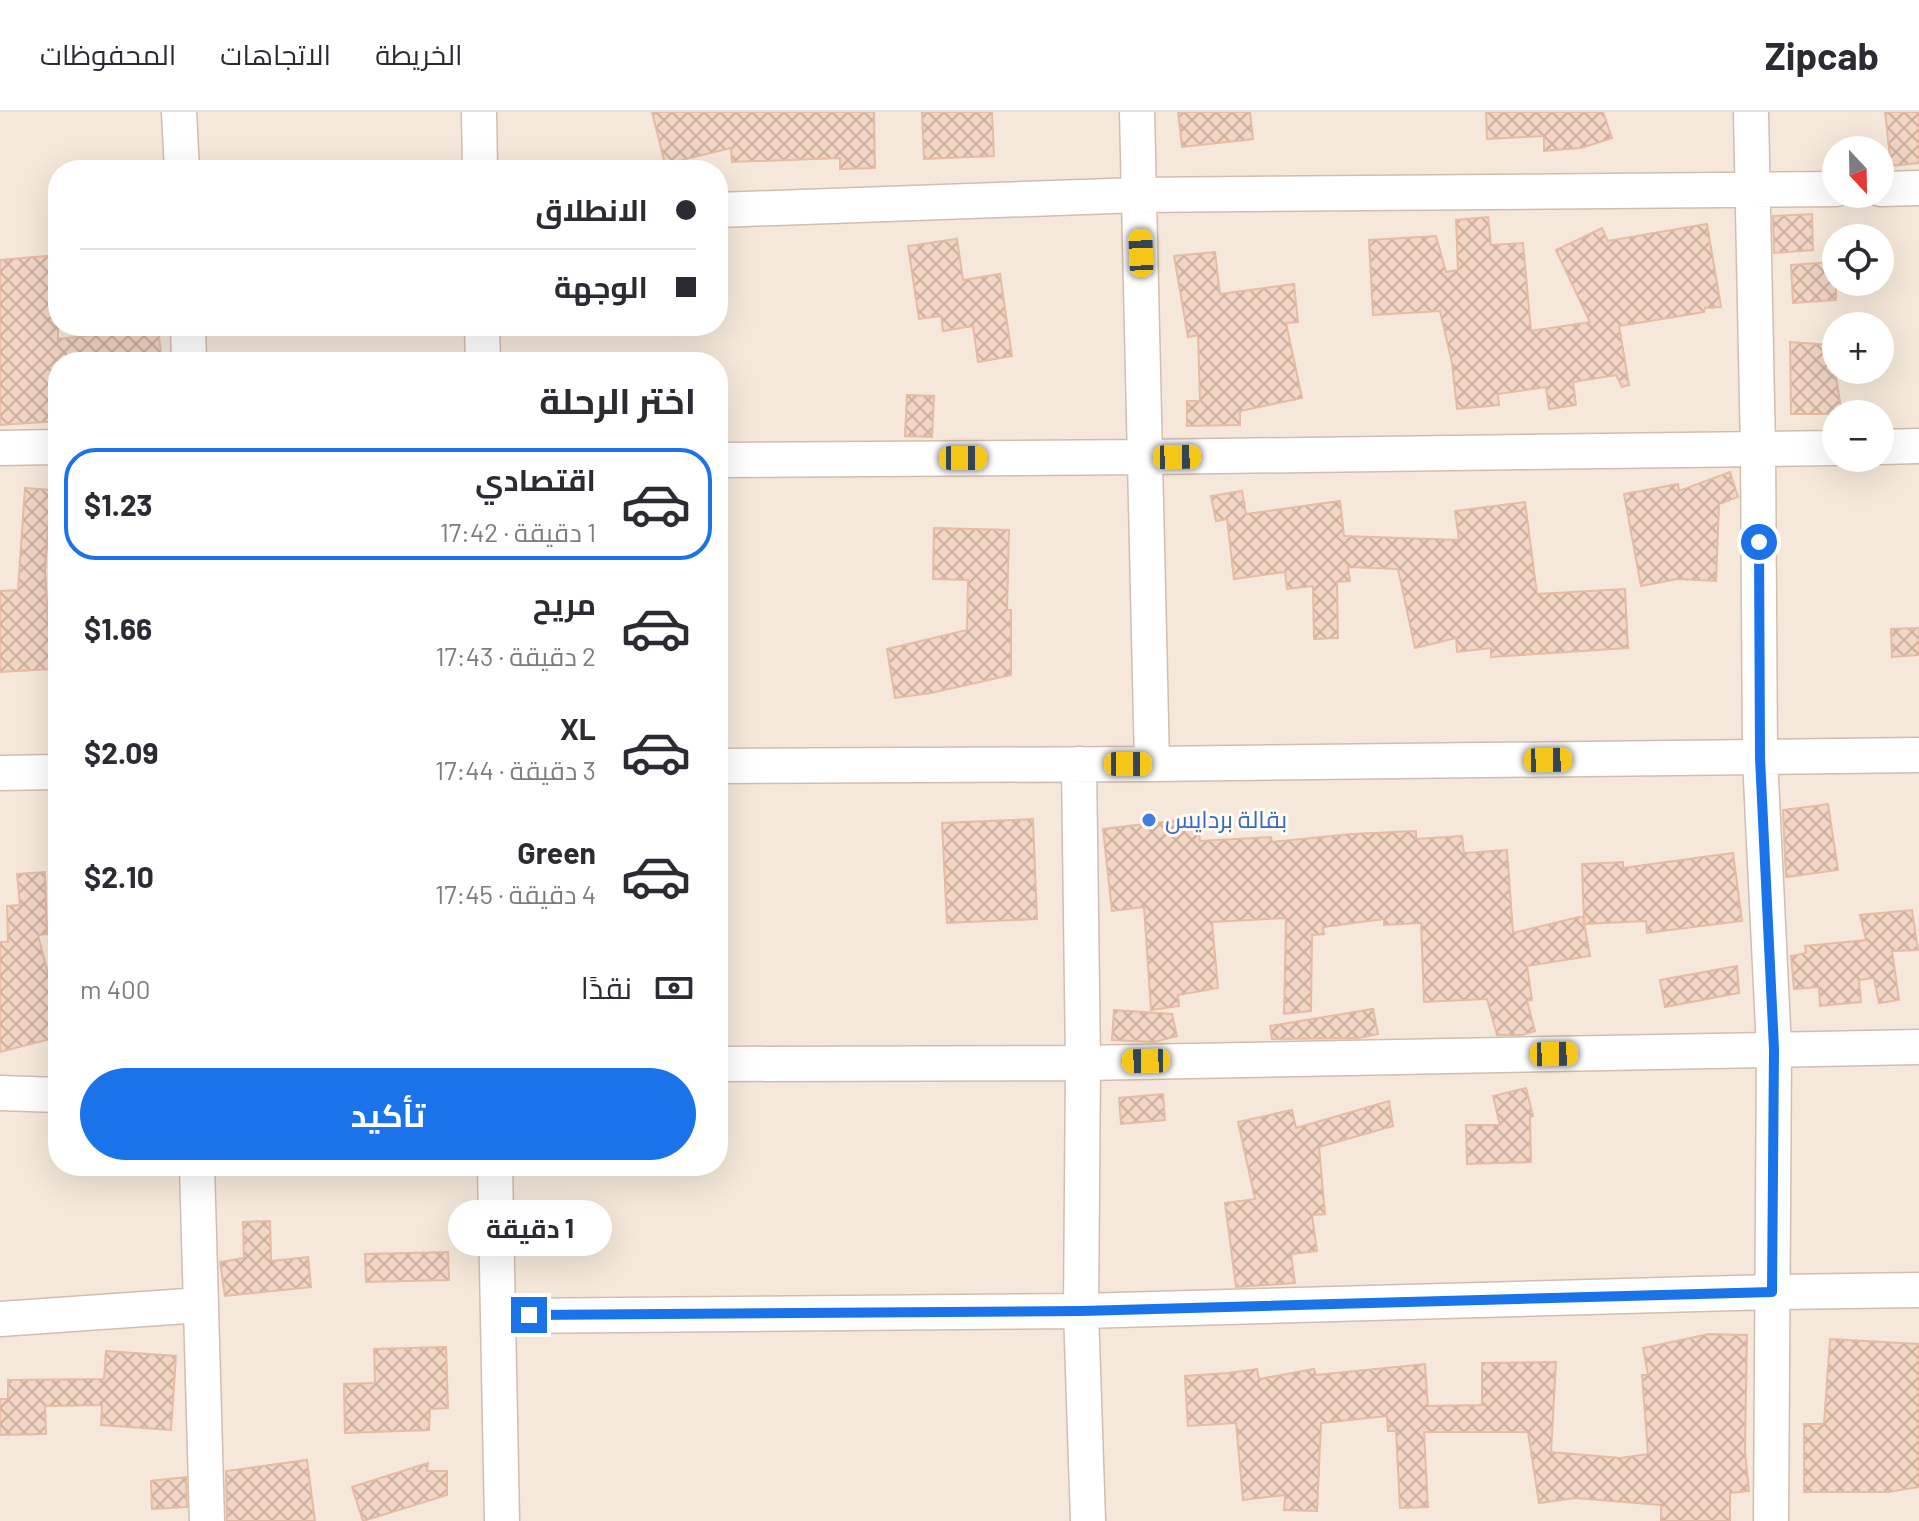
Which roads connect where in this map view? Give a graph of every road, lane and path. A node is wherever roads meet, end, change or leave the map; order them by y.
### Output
1 (179, 112) edge
2 (479, 112) edge
3 (1137, 112) edge
4 (1751, 112) edge
5 (181, 160) edge
6 (480, 160) edge
7 (1919, 188) edge
8 (1822, 189) edge
9 (1894, 189) edge
10 (1753, 191) junction
11 (1139, 195) junction
12 (728, 210) edge
13 (1919, 446) edge
14 (48, 447) edge
15 (1894, 447) edge
16 (0, 448) edge
17 (1822, 448) edge
18 (1758, 449) junction
19 (1147, 457) junction
20 (728, 460) edge
21 (1919, 755) edge
22 (1760, 758) junction
23 (1079, 764) junction
24 (1152, 764) junction
25 (728, 766) edge
26 (48, 772) edge
27 (0, 773) edge
28 (1919, 1047) edge
29 (1774, 1049) junction
30 (1083, 1063) junction
31 (728, 1064) edge
32 (0, 1093) edge
33 (48, 1095) edge
34 (197, 1176) edge
35 (495, 1176) edge
36 (1919, 1290) edge
37 (1772, 1292) junction
38 (201, 1305) junction
39 (1081, 1311) junction
40 (498, 1316) junction
41 (0, 1319) edge
42 (207, 1521) edge
43 (502, 1521) edge
44 (1088, 1521) edge
45 (1771, 1521) edge

1 - 5 street
2 - 6 street
3 - 11 street
4 - 10 street
7 - 9 street
8 - 10 street
10 - 11 street
10 - 18 street
11 - 12 street
11 - 19 street
13 - 15 street
14 - 16 street
17 - 18 street
18 - 19 street
18 - 22 street
19 - 20 street
19 - 24 street
21 - 22 street
22 - 24 street
22 - 29 street
23 - 24 street
23 - 25 street
23 - 30 street
26 - 27 street
28 - 29 street
29 - 30 street
29 - 37 street
30 - 31 street
30 - 39 street
32 - 33 street
34 - 38 street
35 - 40 street
36 - 37 street
37 - 39 street
37 - 45 street
38 - 41 street
38 - 42 street
39 - 40 street
39 - 44 street
40 - 43 street

